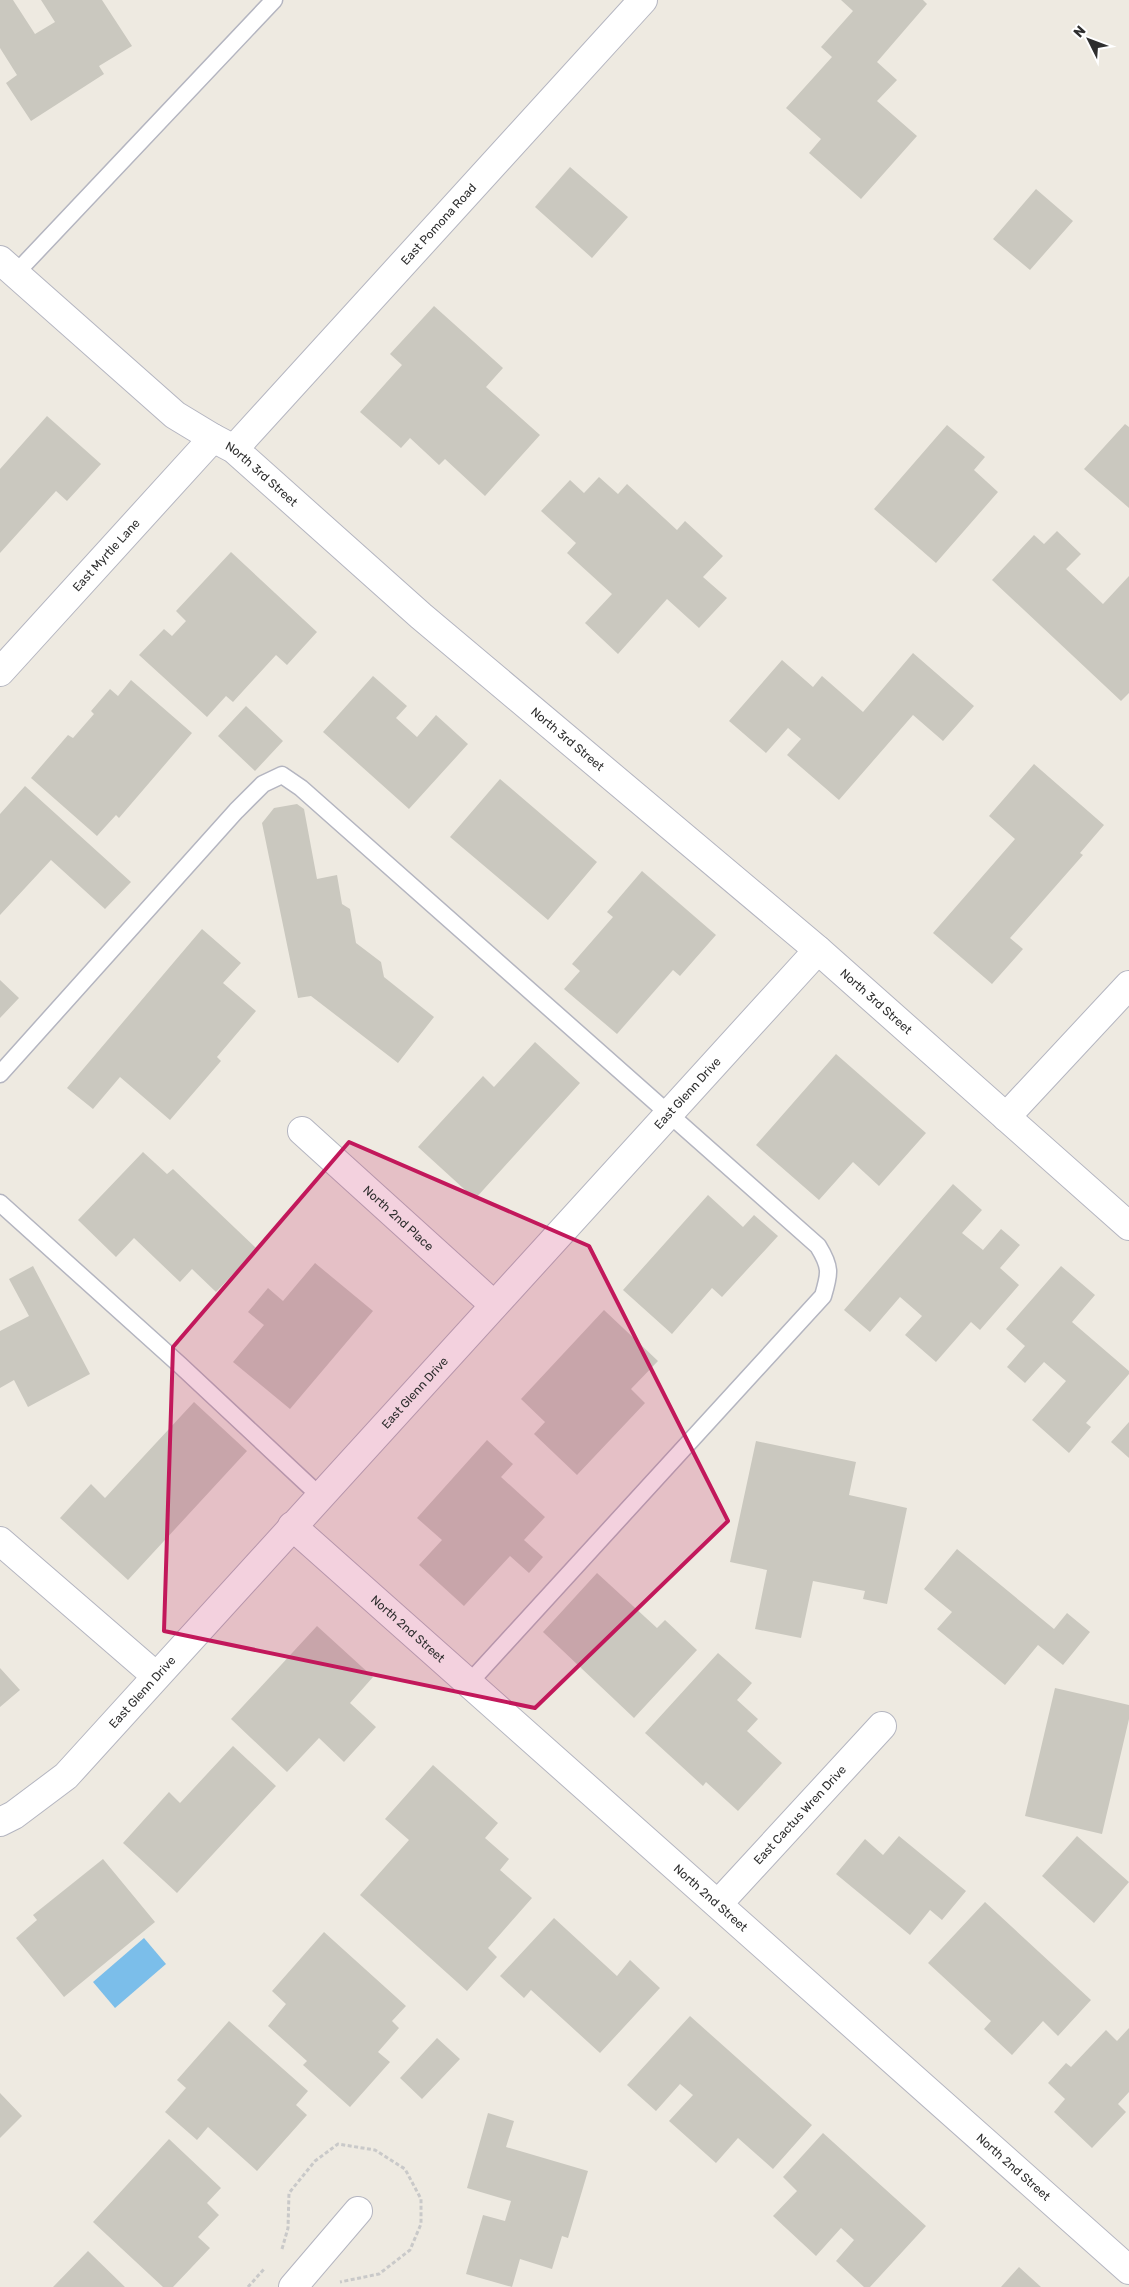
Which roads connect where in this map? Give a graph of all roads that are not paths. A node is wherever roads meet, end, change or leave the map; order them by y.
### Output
1 (274, 0) edge
2 (643, 0) edge
3 (8, 267) edge
4 (223, 443) junction
5 (0, 672) edge
6 (818, 950) junction
7 (1129, 985) edge
8 (0, 1074) edge
9 (669, 1114) junction
10 (1006, 1117) junction
11 (302, 1131) dead end
12 (0, 1204) edge
13 (1129, 1226) edge
14 (494, 1305) junction
15 (320, 1496) junction
16 (292, 1526) junction
17 (0, 1541) edge
18 (156, 1676) junction
19 (469, 1682) junction
20 (882, 1726) dead end
21 (0, 1822) edge
22 (718, 1904) junction
23 (358, 2212) dead end
24 (1129, 2270) edge
25 (293, 2287) edge

1 - 3 lane
2 - 4 street, East Pomona Road
3 - 4 street, North 3rd Street
4 - 5 street, East Myrtle Lane
4 - 6 street, North 3rd Street
6 - 9 street, East Glenn Drive
6 - 10 street, North 3rd Street
7 - 10 street
8 - 9 lane
9 - 14 street, East Glenn Drive
9 - 19 lane
10 - 13 street, North 3rd Street
11 - 14 street, North 2nd Place
12 - 15 lane
14 - 15 street, East Glenn Drive
15 - 16 street, East Glenn Drive
16 - 18 street, East Glenn Drive
16 - 19 street, North 2nd Street
17 - 18 street
18 - 21 street, East Glenn Drive
19 - 22 street, North 2nd Street
20 - 22 street, East Cactus Wren Drive
22 - 24 street, North 2nd Street
23 - 25 street

